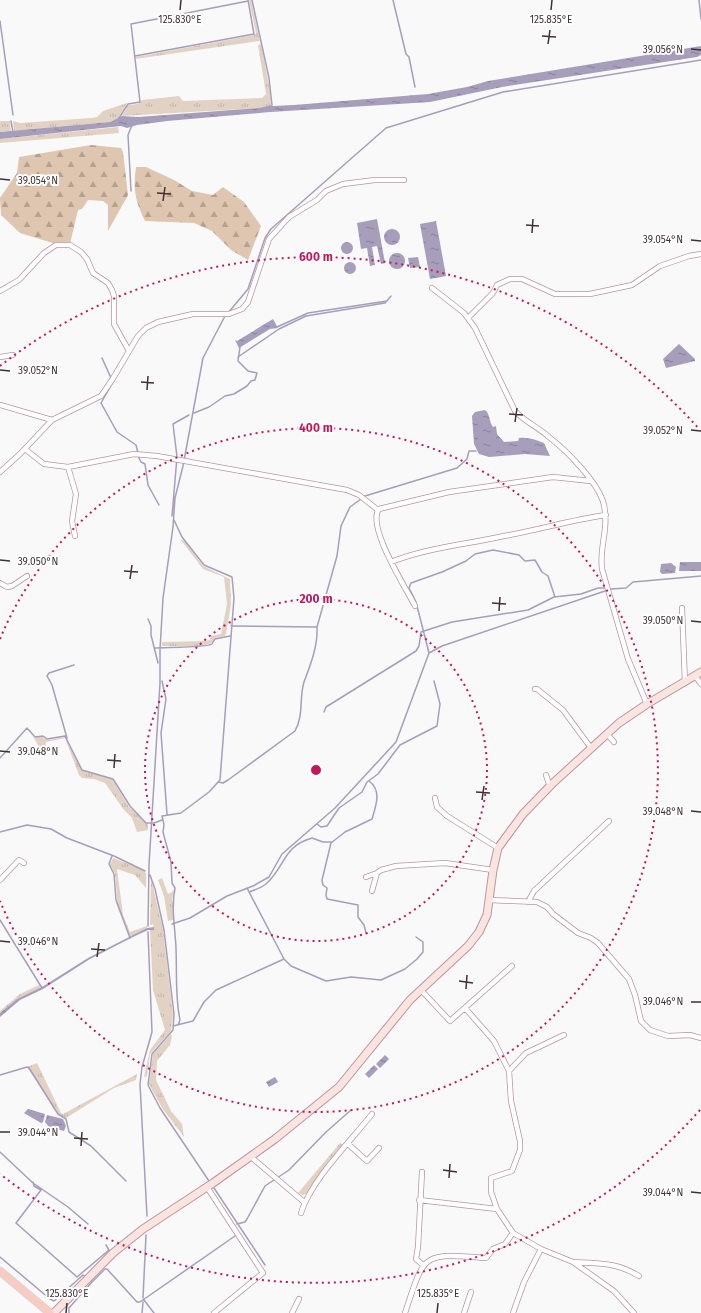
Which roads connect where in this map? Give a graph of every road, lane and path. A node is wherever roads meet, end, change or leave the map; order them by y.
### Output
1 (404, 180) dead end
2 (701, 254) edge
3 (432, 288) dead end
4 (0, 291) edge
5 (468, 318) junction
6 (129, 351) junction
7 (13, 355) dead end
8 (0, 357) edge
9 (0, 404) edge
10 (52, 420) junction
11 (25, 449) junction
12 (68, 467) junction
13 (0, 472) edge
14 (591, 481) junction
15 (378, 510) junction
16 (606, 515) junction
17 (75, 536) dead end
18 (391, 562) junction
19 (27, 576) dead end
20 (0, 583) edge
21 (415, 606) dead end
22 (682, 608) dead end
23 (698, 674) edge
24 (685, 683) junction
25 (701, 684) edge
26 (535, 690) dead end
27 (647, 704) junction
28 (607, 734) junction
29 (614, 742) dead end
30 (591, 748) junction
31 (546, 775) dead end
32 (550, 786) junction
33 (435, 798) dead end
34 (608, 821) dead end
35 (498, 848) junction
36 (24, 863) dead end
37 (492, 870) junction
38 (377, 873) junction
39 (366, 877) dead end
40 (0, 880) edge
41 (372, 891) dead end
42 (489, 900) junction
43 (528, 902) junction
44 (512, 966) dead end
45 (421, 990) junction
46 (465, 1008) junction
47 (564, 1034) dead end
48 (701, 1038) edge
49 (509, 1071) junction
50 (372, 1114) dead end
51 (348, 1144) junction
52 (379, 1148) dead end
53 (251, 1157) junction
54 (422, 1172) dead end
55 (207, 1187) junction
56 (420, 1200) junction
57 (304, 1202) junction
58 (497, 1209) junction
59 (301, 1213) dead end
60 (513, 1233) junction
61 (541, 1249) junction
62 (573, 1262) junction
63 (423, 1265) junction
64 (0, 1271) edge
65 (639, 1276) dead end
66 (471, 1292) dead end
67 (299, 1299) dead end
68 (50, 1313) edge
69 (54, 1313) edge
70 (214, 1313) edge
71 (292, 1313) edge
72 (405, 1313) edge
73 (464, 1313) edge
74 (512, 1313) edge
75 (634, 1313) edge

1 - 6 street
2 - 5 street
3 - 5 street
4 - 6 street
5 - 14 street
6 - 10 street
7 - 8 street
9 - 10 street
10 - 11 street
11 - 12 street
11 - 13 street
12 - 15 street
12 - 17 street
14 - 15 street
14 - 16 street
15 - 18 street
16 - 18 street
16 - 27 street
18 - 21 street
19 - 20 street
22 - 24 street
23 - 24 street
23 - 25 street
24 - 27 street
26 - 30 street
27 - 28 street
28 - 29 street
28 - 30 street
30 - 32 street
31 - 32 street
32 - 35 street
33 - 35 street
34 - 43 street
35 - 37 street
36 - 40 street
37 - 38 street
37 - 42 street
38 - 39 street
38 - 41 street
42 - 43 street
42 - 45 street
43 - 48 street
44 - 46 street
45 - 46 street
45 - 53 street
46 - 49 street
47 - 49 street
49 - 58 street
50 - 51 street
51 - 52 street
51 - 57 street
53 - 55 street
53 - 57 street
54 - 56 street
55 - 69 street
55 - 70 street
56 - 58 street
56 - 63 street
57 - 59 street
58 - 60 street
60 - 61 street
60 - 63 street
61 - 62 street
61 - 74 street
62 - 65 street
62 - 75 street
63 - 72 street
64 - 68 main road
66 - 73 street
67 - 71 street

